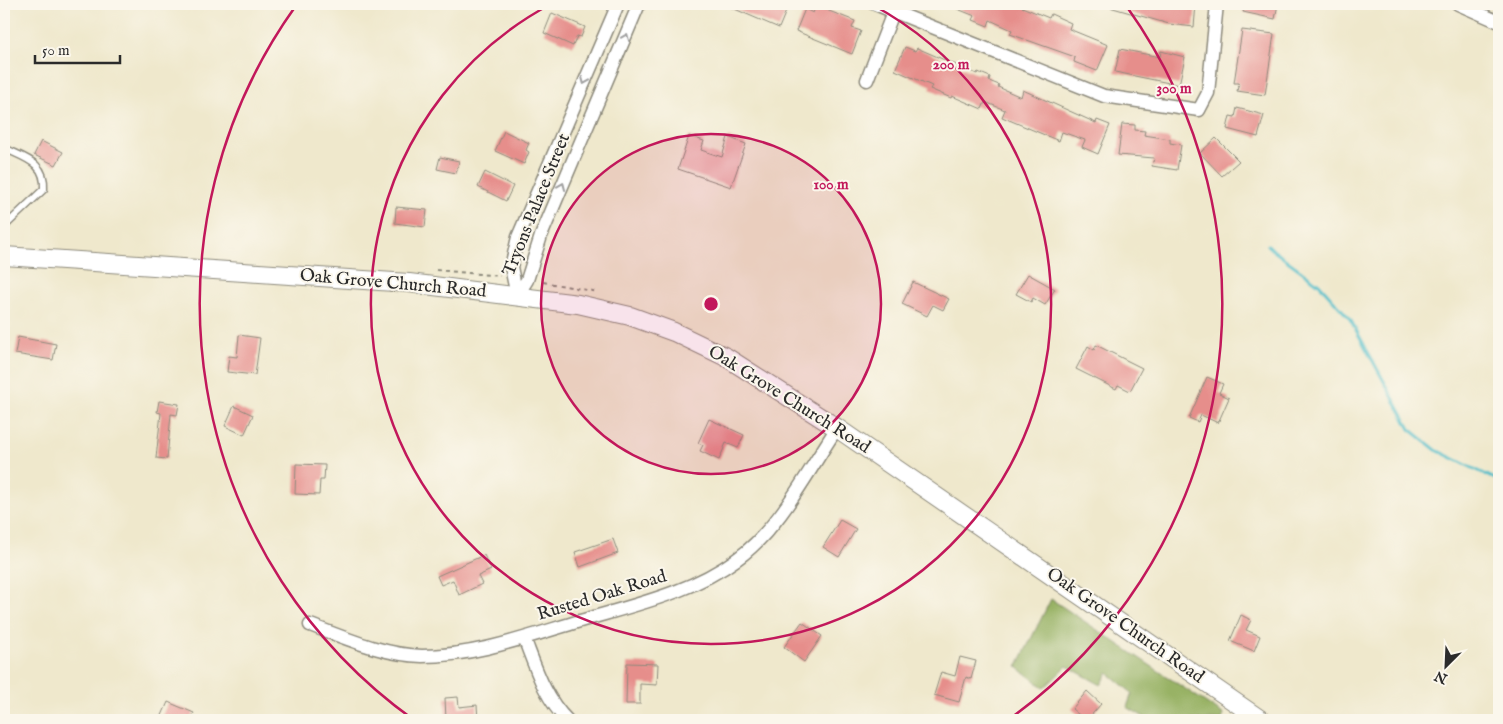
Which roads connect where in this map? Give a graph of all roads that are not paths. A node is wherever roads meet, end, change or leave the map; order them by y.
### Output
1 (618, 4) edge
2 (639, 4) edge
3 (874, 4) edge
4 (1217, 4) edge
5 (1458, 4) edge
6 (895, 8) edge
7 (1499, 22) edge
8 (867, 80) dead end
9 (566, 127) junction
10 (584, 134) junction
11 (4, 148) edge
12 (4, 238) edge
13 (4, 256) edge
14 (517, 296) junction
15 (837, 428) junction
16 (310, 625) dead end
17 (524, 638) junction
18 (567, 720) edge
19 (1261, 720) edge

1 -> 9 street, Tryons Palace Street
10 -> 2 street, Tryons Palace Street
3 - 6 street
4 - 6 street
5 - 7 street
6 - 8 street
9 - 10 street
9 - 14 street, Tryons Palace Street
14 -> 10 street, Tryons Palace Street
11 - 12 lane
13 - 14 main road, Oak Grove Church Road
14 - 15 main road, Oak Grove Church Road
15 - 17 street, Rusted Oak Road
15 - 19 main road, Oak Grove Church Road
16 - 17 street, Rusted Oak Road
17 - 18 street

